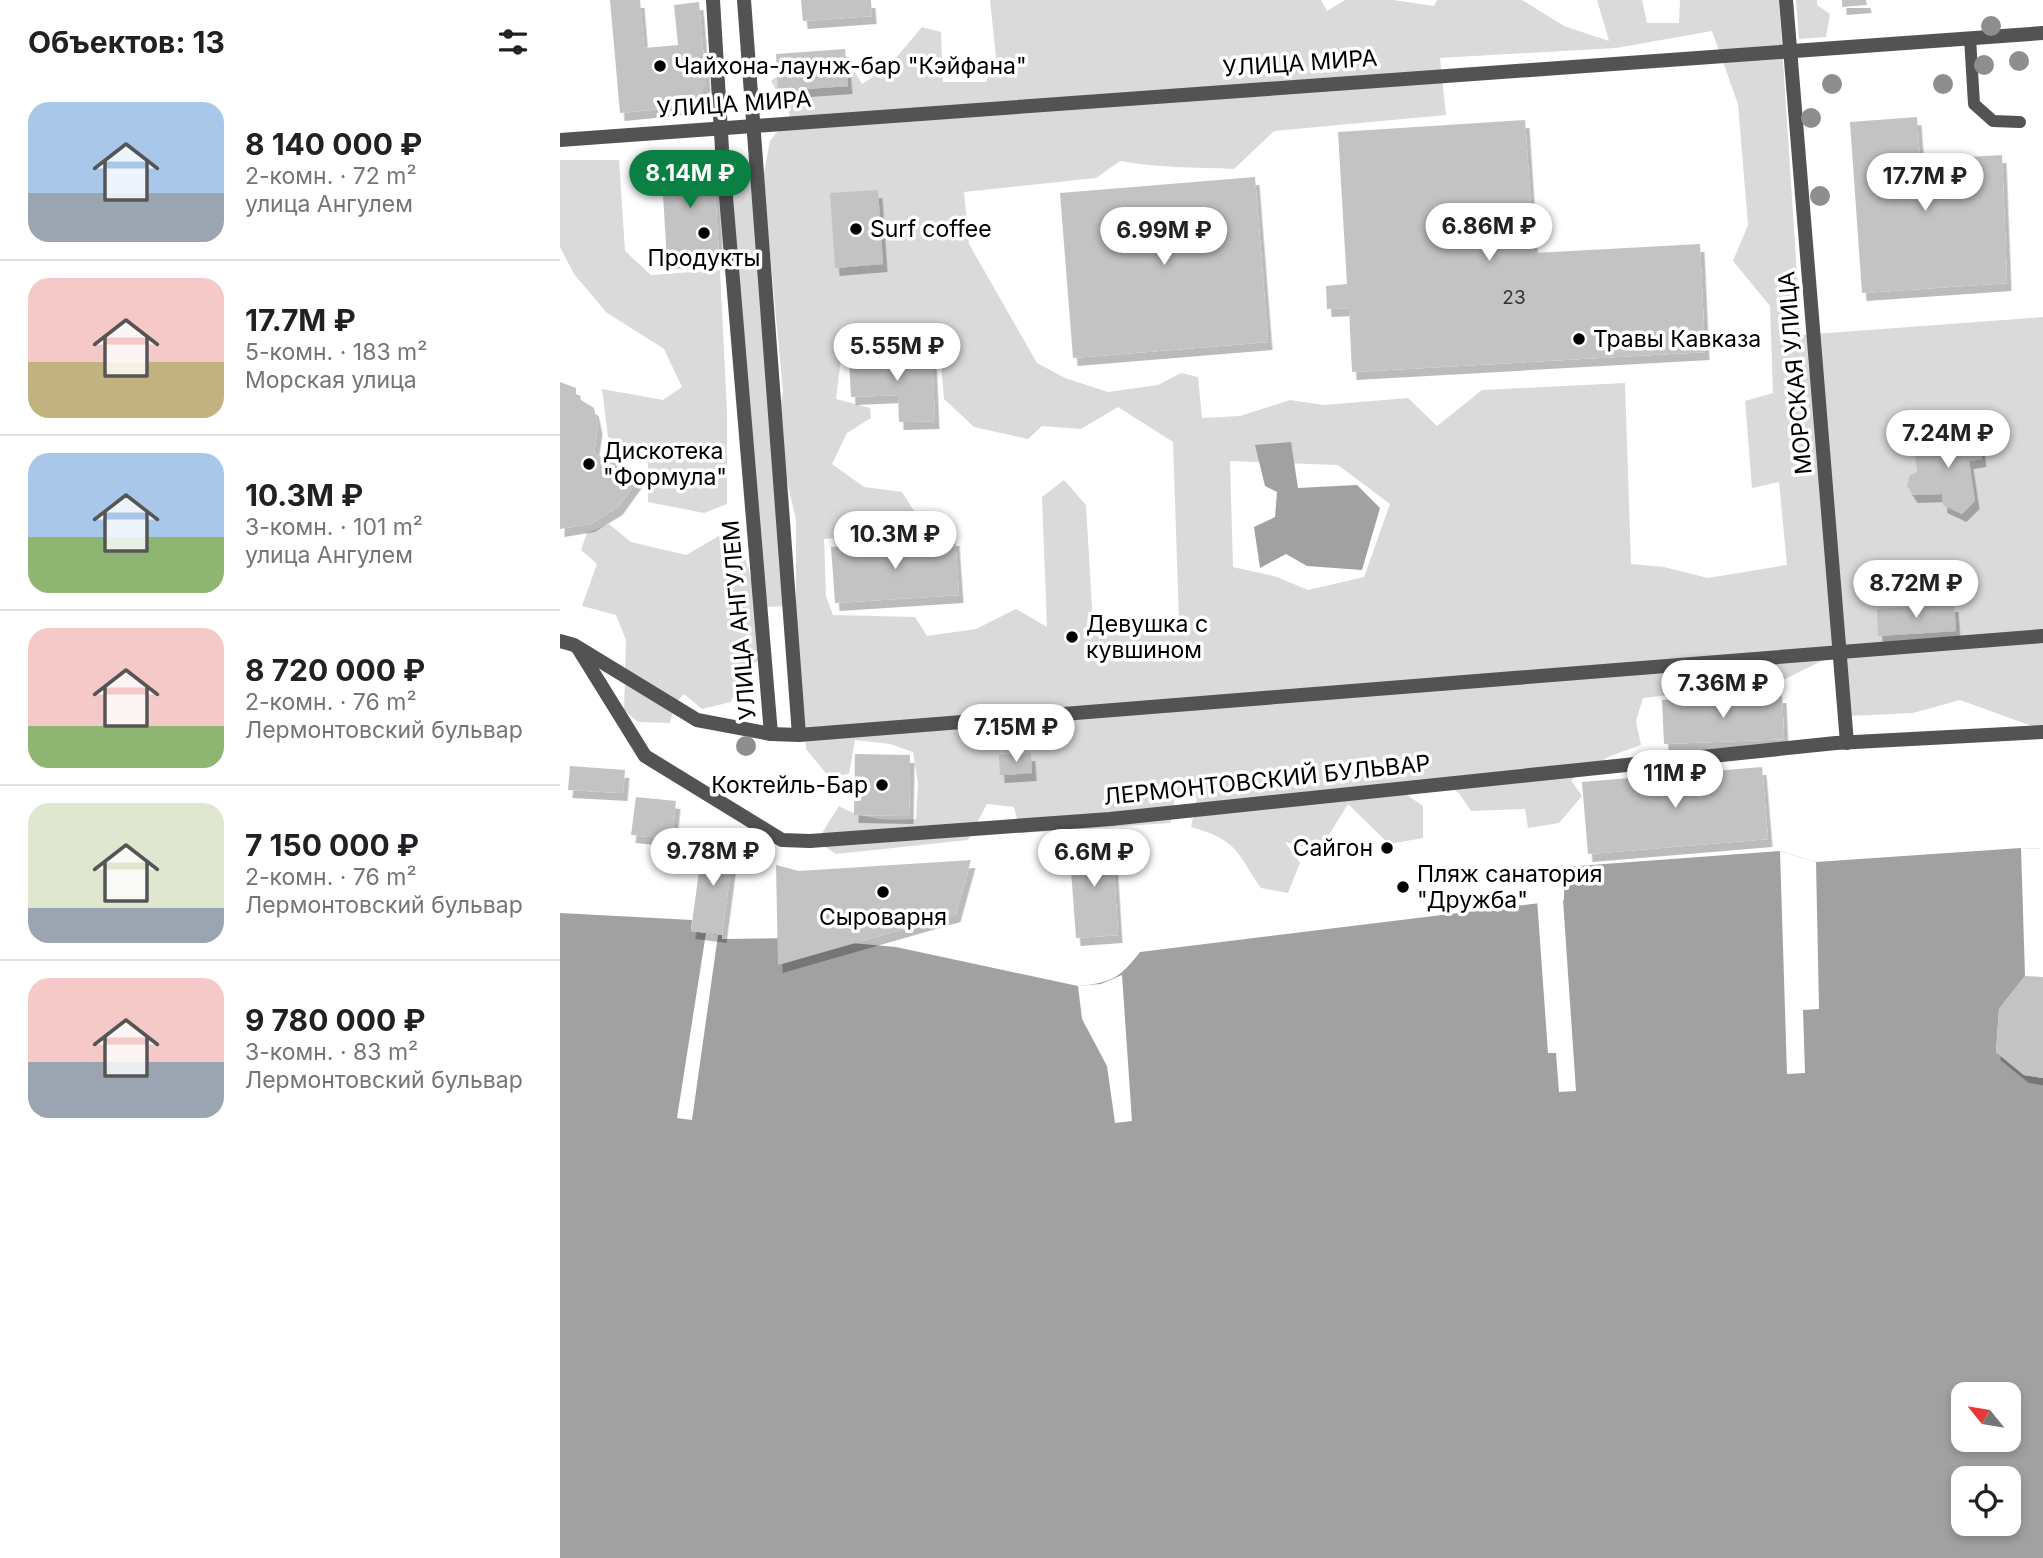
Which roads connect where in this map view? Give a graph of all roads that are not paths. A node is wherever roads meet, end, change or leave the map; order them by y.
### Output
1 (713, 0) edge
2 (744, 0) edge
3 (1786, 0) edge
4 (2043, 33) edge
5 (1970, 38) junction
6 (1790, 50) junction
7 (2020, 122) dead end
8 (754, 127) junction
9 (722, 128) junction
10 (560, 139) edge
11 (2043, 636) edge
12 (560, 641) edge
13 (579, 648) junction
14 (1841, 652) junction
15 (2043, 732) edge
16 (771, 734) junction
17 (799, 735) junction
18 (1847, 743) junction

1 - 9 street, УЛИЦА АНГУЛЕМ
2 - 8 street
3 - 6 street, МОРСКАЯ УЛИЦА
4 - 5 street, УЛИЦА МИРА
5 - 6 street, УЛИЦА МИРА
5 - 7 lane
6 - 8 street, УЛИЦА МИРА
6 - 14 street, МОРСКАЯ УЛИЦА
8 - 9 street, УЛИЦА МИРА
8 - 17 street
9 - 10 street, УЛИЦА МИРА
9 - 16 street, УЛИЦА АНГУЛЕМ
11 - 14 street
12 - 13 street
13 - 16 street
13 - 18 street, ЛЕРМОНТОВСКИЙ БУЛЬВАР
14 - 17 street
14 - 18 street, МОРСКАЯ УЛИЦА
15 - 18 street, ЛЕРМОНТОВСКИЙ БУЛЬВАР
16 - 17 street

